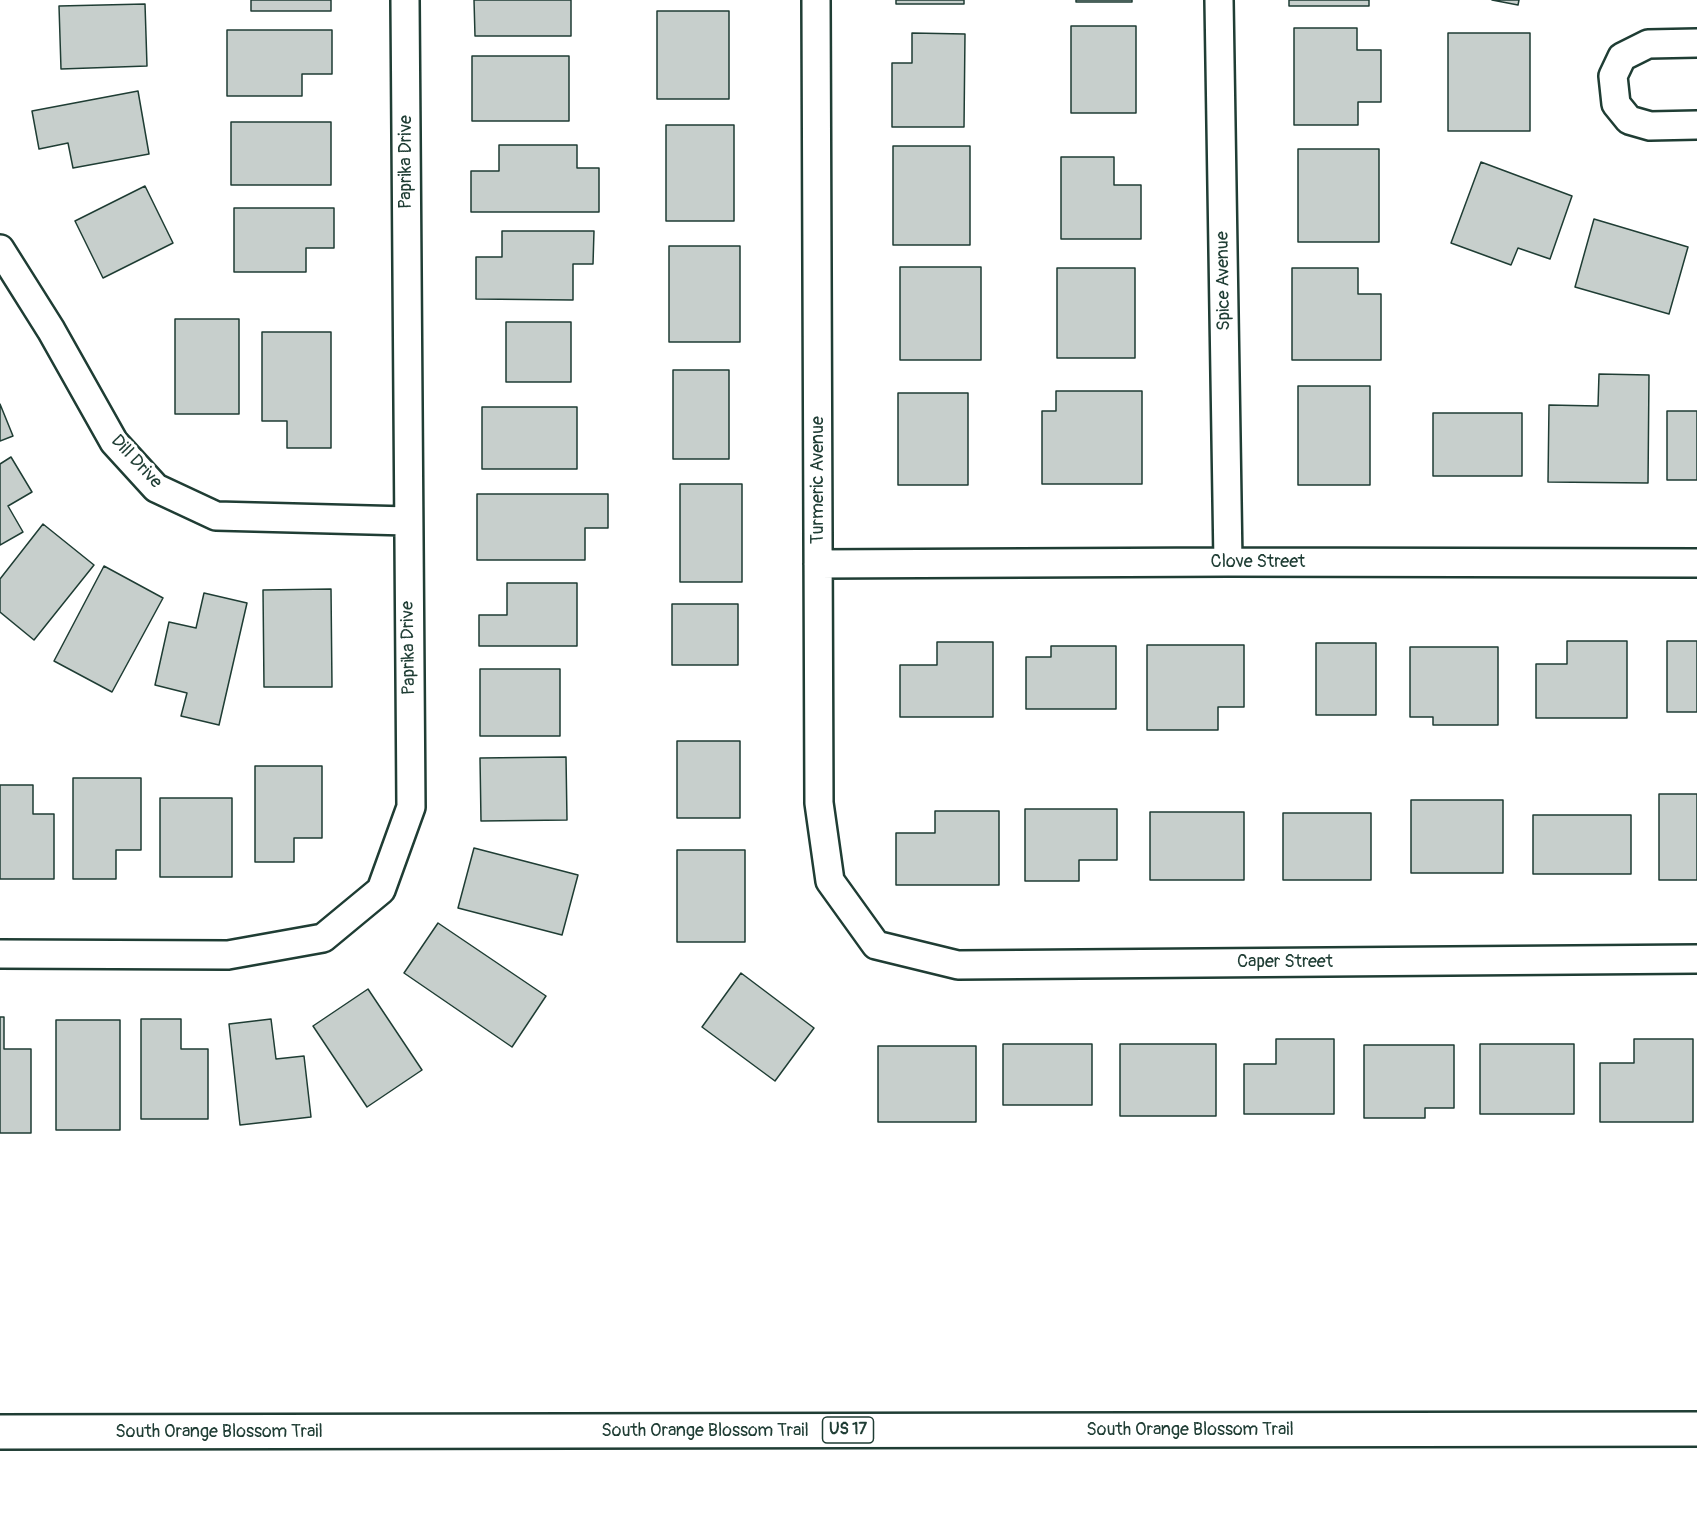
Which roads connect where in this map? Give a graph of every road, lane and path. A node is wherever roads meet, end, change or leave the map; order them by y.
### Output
1 (405, 0) edge
2 (816, 0) edge
3 (1219, 0) edge
4 (1697, 43) edge
5 (1697, 124) edge
6 (0, 249) edge
7 (408, 521) junction
8 (1228, 562) junction
9 (1697, 563) edge
10 (818, 564) junction
11 (876, 945) joint
12 (0, 954) edge
13 (1697, 959) edge
14 (1697, 1429) edge
15 (0, 1432) edge

1 - 7 street, Paprika Drive
2 - 10 street, Turmeric Avenue
3 - 8 street, Spice Avenue
4 - 5 street
6 - 7 street, Dill Drive
7 - 12 street, Paprika Drive
8 - 9 street, Clove Street
8 - 10 street, Clove Street
10 - 11 street, Turmeric Avenue
11 - 13 street, Caper Street
14 - 15 main road, South Orange Blossom Trail / US 17

